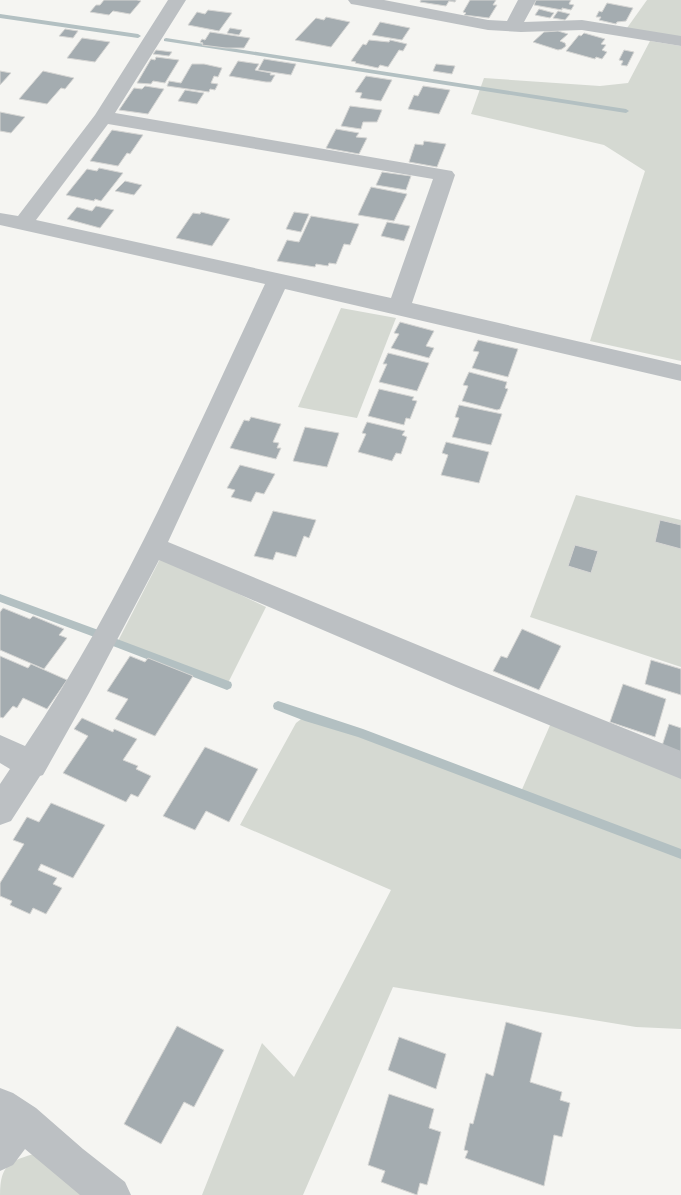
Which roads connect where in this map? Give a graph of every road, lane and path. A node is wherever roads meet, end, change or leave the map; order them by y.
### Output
1 (177, 0) edge
2 (358, 0) edge
3 (527, 0) edge
4 (513, 26) junction
5 (681, 42) edge
6 (103, 117) junction
7 (0, 218) edge
8 (23, 224) junction
9 (277, 282) junction
10 (399, 307) junction
11 (681, 373) edge
12 (154, 547) junction
13 (0, 748) edge
14 (32, 765) junction
15 (681, 765) edge
16 (0, 811) edge
17 (11, 1114) edge
18 (0, 1152) edge
19 (112, 1195) edge

1 - 6 street
2 - 4 street
3 - 4 street
4 - 5 street
6 - 8 street
6 - 10 street
7 - 8 street
8 - 9 street
9 - 10 street
9 - 12 street
10 - 11 street
12 - 14 street
12 - 15 street
13 - 14 street
14 - 16 street
17 - 18 street
17 - 19 street

